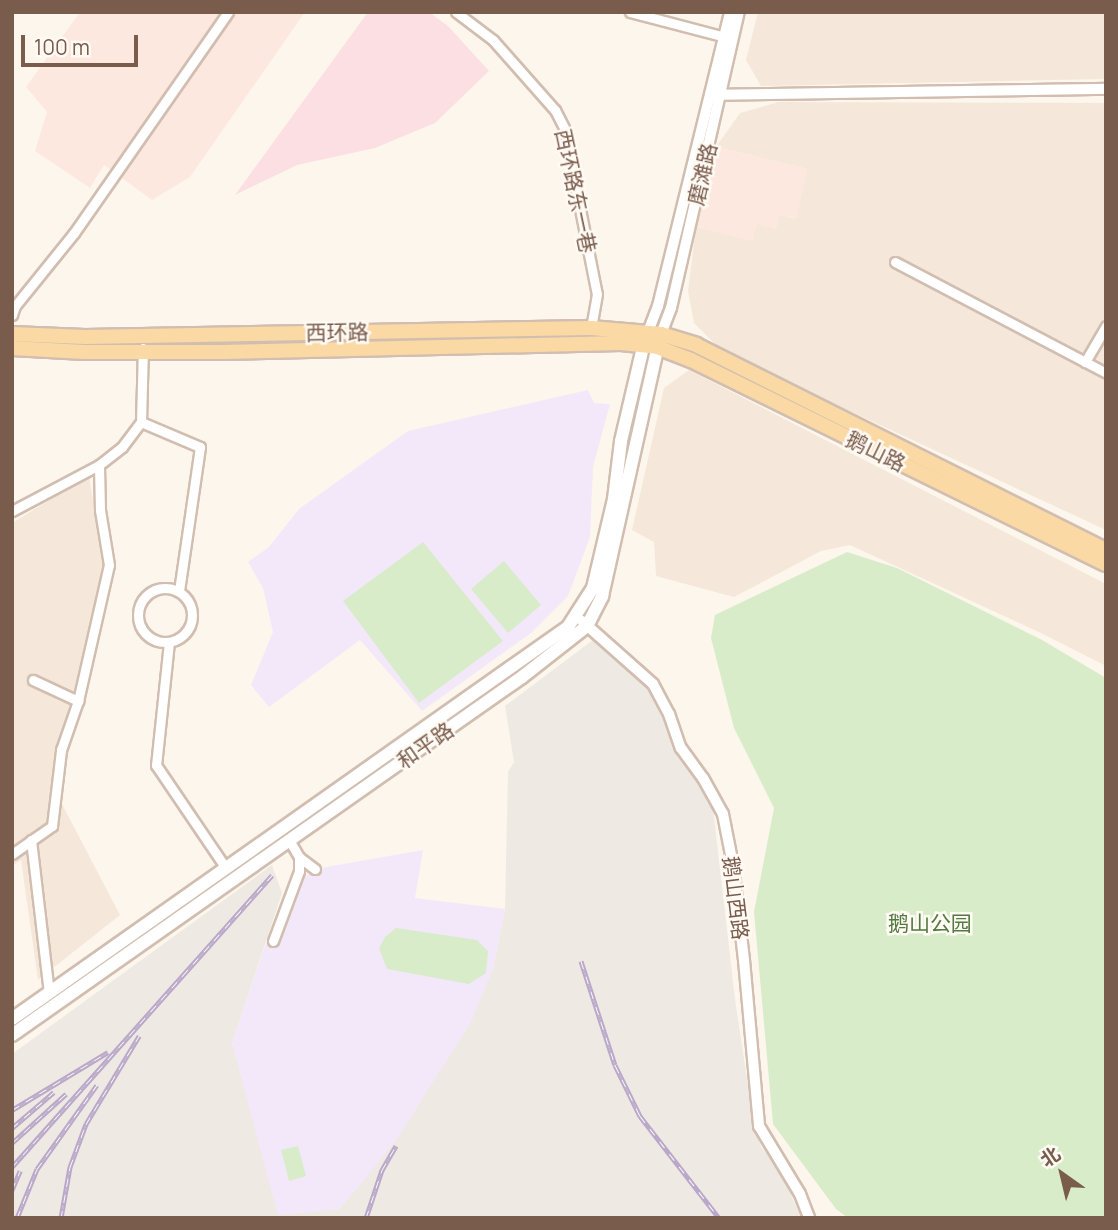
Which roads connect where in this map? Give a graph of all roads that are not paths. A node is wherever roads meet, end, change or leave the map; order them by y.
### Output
1 (228, 12) edge
2 (456, 12) edge
3 (630, 12) edge
4 (730, 12) edge
5 (739, 12) edge
6 (724, 37) junction
7 (1106, 89) edge
8 (715, 95) junction
9 (895, 262) dead end
10 (12, 315) edge
11 (1106, 326) edge
12 (591, 328) junction
13 (12, 334) edge
14 (143, 335) junction
15 (652, 340) junction
16 (12, 348) edge
17 (143, 351) junction
18 (1085, 362) junction
19 (1106, 373) edge
20 (141, 422) junction
21 (99, 465) junction
22 (12, 511) edge
23 (1106, 550) edge
24 (1106, 564) edge
25 (179, 591) junction
26 (582, 621) junction
27 (169, 642) junction
28 (33, 680) dead end
29 (78, 701) junction
30 (289, 840) junction
31 (32, 841) junction
32 (12, 854) edge
33 (299, 857) junction
34 (225, 867) junction
35 (315, 869) dead end
36 (273, 942) dead end
37 (49, 993) junction
38 (12, 1018) edge
39 (12, 1035) edge
40 (809, 1218) edge

1 - 10 street
2 - 12 street, 西环路东一巷
3 - 6 street
4 - 6 street, 磨滩路
5 - 8 street, 磨滩路
6 - 8 street, 磨滩路
7 - 8 street
8 - 15 street, 磨滩路
9 - 18 street
11 - 18 street
12 - 14 main road, 西环路
12 - 15 main road, 西环路
13 - 14 main road, 西环路
14 - 17 street
15 - 17 main road, 西环路
15 - 23 main road, 鹅山路
15 - 24 main road, 鹅山路
15 - 26 main road, 和平路
16 - 17 main road, 西环路
17 - 20 street
18 - 19 street
20 - 21 street
20 - 25 street
21 - 22 street
21 - 29 street
25 - 27 street
25 - 27 street
26 - 30 main road, 和平路
26 - 34 main road, 和平路
26 - 40 street, 鹅山西路
27 - 34 street
28 - 29 street
29 - 31 street
30 - 33 street
30 - 39 main road, 和平路
31 - 32 street
31 - 37 street
33 - 35 street
33 - 36 street
34 - 37 main road, 和平路
37 - 38 main road, 和平路

